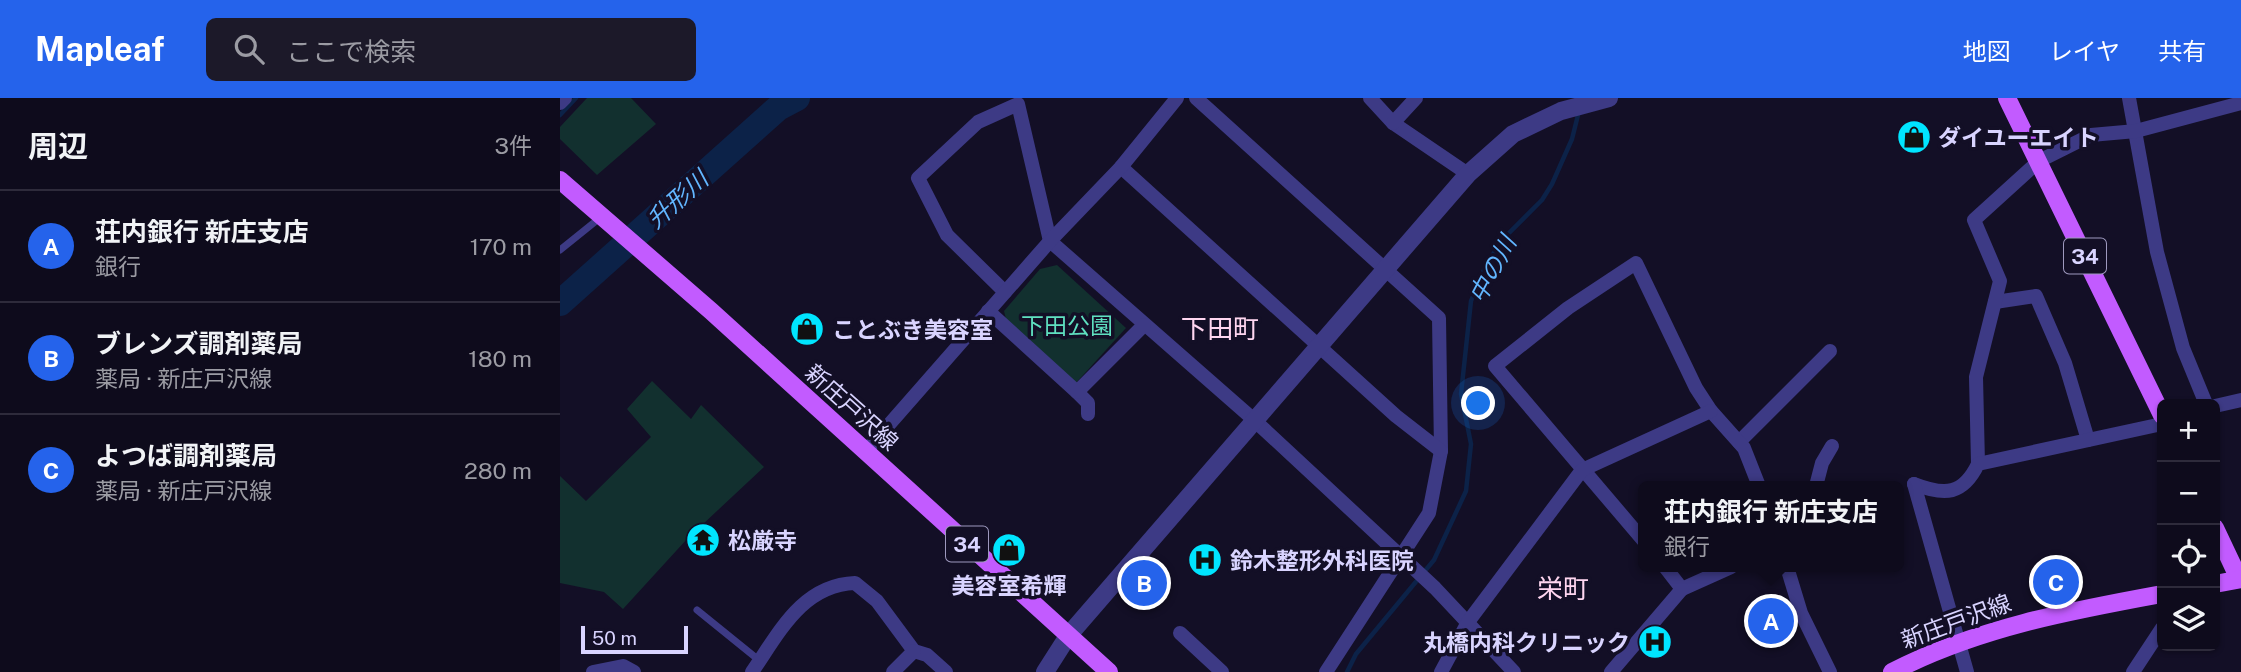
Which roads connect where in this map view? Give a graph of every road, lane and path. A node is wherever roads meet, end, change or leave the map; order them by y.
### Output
1 (565, 98) edge
2 (1177, 98) edge
3 (1196, 98) edge
4 (1370, 98) edge
5 (1416, 98) edge
6 (1609, 98) edge
7 (2007, 98) edge
8 (2129, 98) edge
9 (1021, 101) edge
10 (560, 103) edge
11 (2241, 103) edge
12 (1393, 124) junction
13 (2136, 131) junction
14 (2039, 161) junction
15 (1121, 167) junction
16 (1468, 174) junction
17 (560, 180) edge
18 (604, 218) junction
19 (1050, 241) junction
20 (560, 250) edge
21 (1388, 269) junction
22 (1005, 292) junction
23 (1995, 302) junction
24 (988, 312) junction
25 (1144, 325) junction
26 (1320, 345) junction
27 (1830, 351) dead end
28 (1077, 392) junction
29 (2204, 399) edge
30 (2241, 400) edge
31 (2157, 405) edge
32 (2220, 405) edge
33 (1710, 411) junction
34 (1088, 414) dead end
35 (1253, 419) junction
36 (2157, 425) edge
37 (2088, 440) junction
38 (1739, 442) junction
39 (1832, 446) dead end
40 (1441, 451) junction
41 (865, 452) junction
42 (1978, 464) junction
43 (1582, 470) junction
44 (1757, 481) edge
45 (1817, 481) edge
46 (1638, 534) edge
47 (2220, 538) edge
48 (1404, 560) junction
49 (1669, 572) edge
50 (1720, 572) edge
51 (1789, 572) edge
52 (2240, 579) edge
53 (2220, 583) edge
54 (1682, 589) junction
55 (2157, 595) edge
56 (697, 610) dead end
57 (1468, 622) junction
58 (1180, 633) dead end
59 (1068, 636) junction
60 (2157, 636) edge
61 (1958, 643) junction
62 (914, 651) junction
63 (756, 667) edge
64 (593, 672) edge
65 (634, 672) edge
66 (893, 672) edge
67 (946, 672) edge
68 (1045, 672) edge
69 (1109, 672) edge
70 (1222, 672) edge
71 (1325, 672) edge
72 (1441, 672) edge
73 (1514, 672) edge
74 (1611, 672) edge
75 (1830, 672) edge
76 (1892, 672) edge
77 (1967, 672) edge
78 (2133, 672) edge

1 - 10 street
2 - 15 street
3 - 21 street
4 - 12 street
5 - 12 street
6 - 16 street
7 - 14 main road, 34
8 - 13 street
9 - 19 street
9 - 22 street
11 - 13 street
12 - 16 street
13 - 14 street
13 - 29 street
14 - 23 street
14 - 31 main road, 34
15 - 19 street
15 - 26 street
16 - 21 street
17 - 18 main road, 新庄戸沢線 / 34
18 - 20 lane
18 - 41 main road, 新庄戸沢線 / 34
19 - 22 street
19 - 25 street
21 - 26 street
21 - 40 street
22 - 24 street
23 - 37 street
23 - 42 street
24 - 28 street
24 - 41 street
25 - 28 street
25 - 35 street
26 - 35 street
26 - 40 street
27 - 38 street
28 - 34 street
30 - 32 street
33 - 38 street
33 - 43 street
33 - 43 street
35 - 48 street
35 - 59 street
36 - 37 street
37 - 42 street
38 - 44 street
39 - 45 street
40 - 48 street
41 - 59 main road, 新庄戸沢線 / 34
42 - 61 street
43 - 46 street
43 - 57 street
47 - 52 main road
48 - 57 street
48 - 71 street
49 - 54 street
50 - 54 street
51 - 75 street
52 - 53 main road
54 - 74 street
55 - 61 main road, 新庄戸沢線
56 - 63 lane
57 - 72 street
57 - 73 street
58 - 70 street
59 - 68 street
59 - 69 main road, 新庄戸沢線 / 34
60 - 78 street
61 - 76 main road, 新庄戸沢線
61 - 77 street
62 - 63 street
62 - 66 street
62 - 67 street
64 - 65 street

